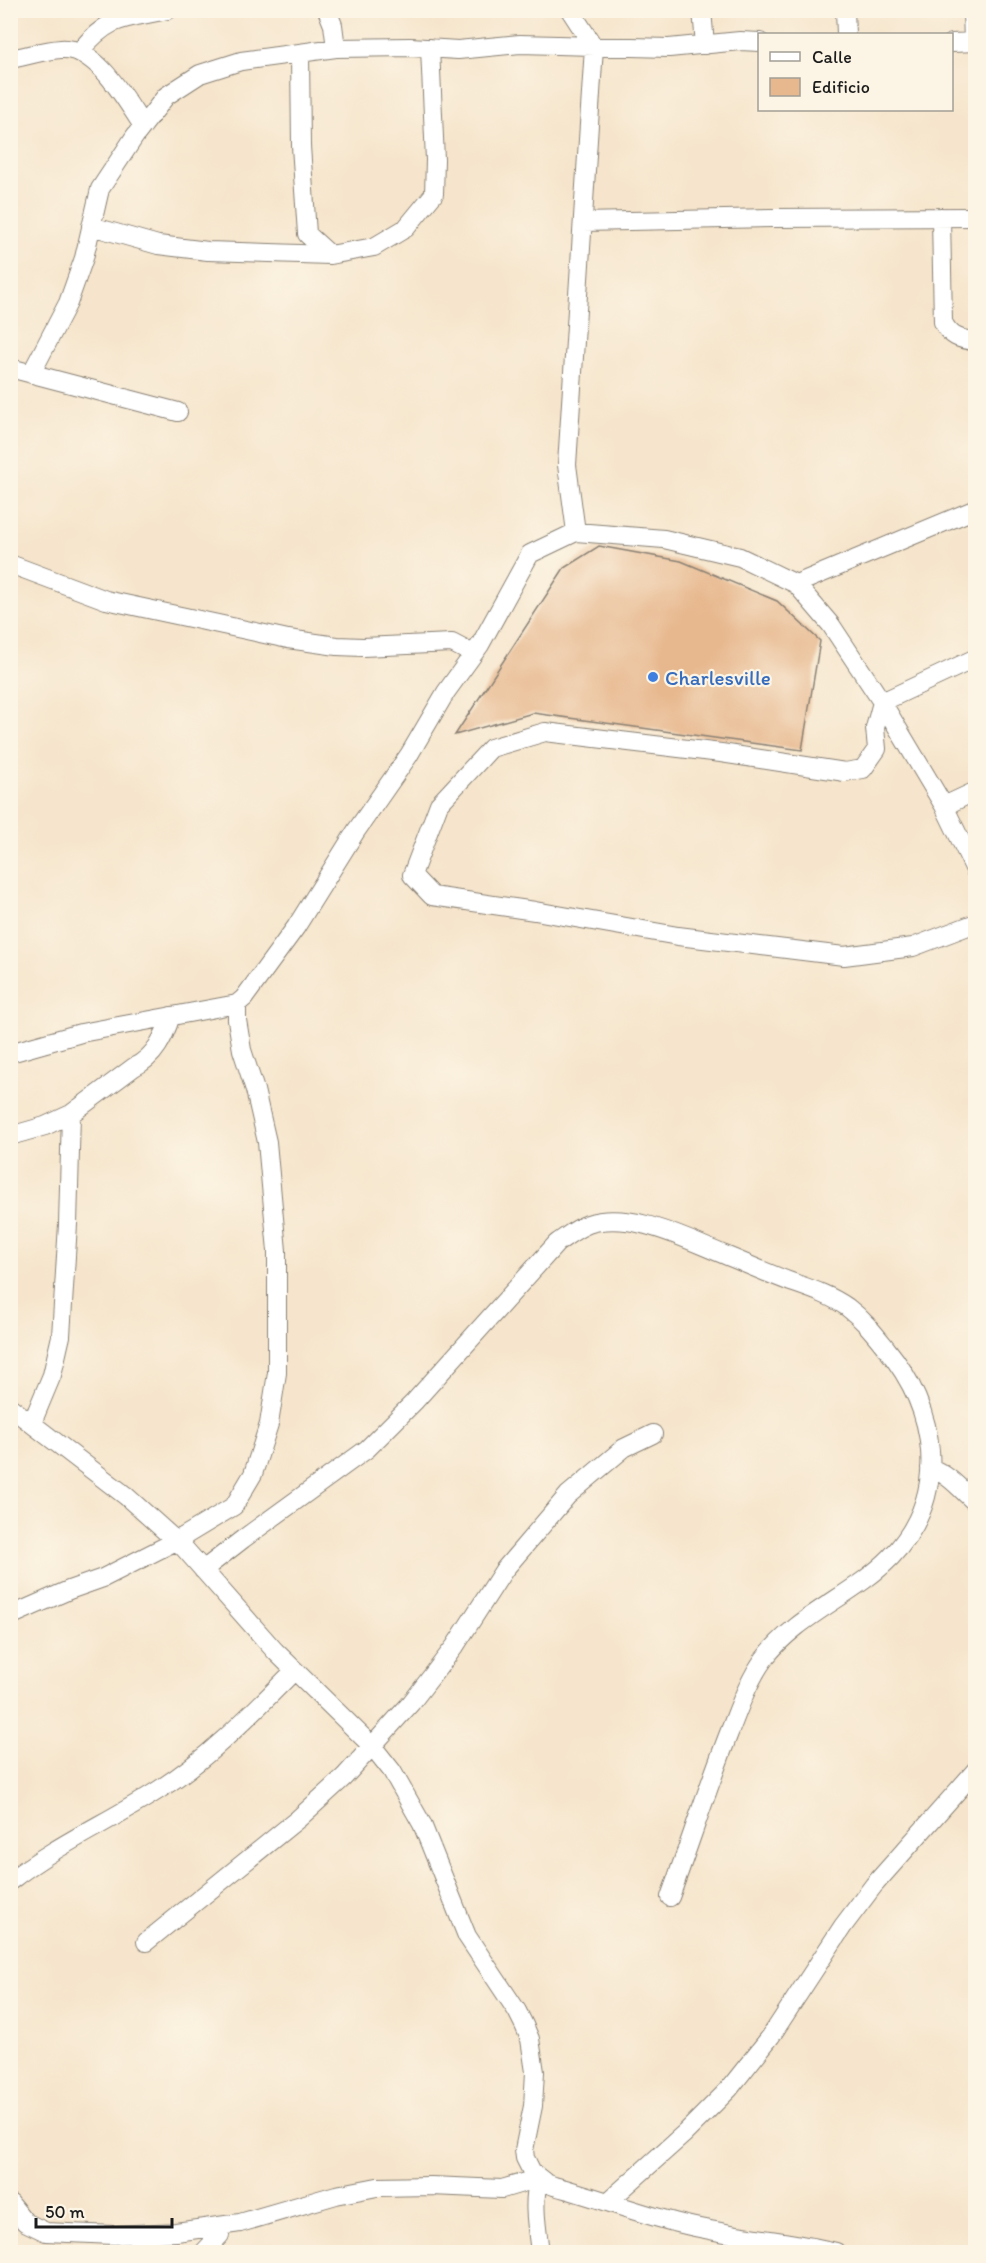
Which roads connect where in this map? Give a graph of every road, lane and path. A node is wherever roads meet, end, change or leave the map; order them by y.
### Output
1 (168, 10) edge
2 (327, 10) edge
3 (570, 10) edge
4 (702, 10) edge
5 (845, 10) edge
6 (972, 10) edge
7 (846, 33) edge
8 (758, 42) edge
9 (974, 42) edge
10 (953, 43) edge
11 (705, 45) junction
12 (594, 47) junction
13 (336, 48) junction
14 (430, 48) junction
15 (80, 51) junction
16 (300, 54) junction
17 (10, 59) edge
18 (143, 126) junction
19 (941, 217) junction
20 (975, 217) edge
21 (583, 222) junction
22 (92, 226) junction
23 (330, 255) junction
24 (975, 341) edge
25 (10, 368) edge
26 (31, 374) junction
27 (178, 412) dead end
28 (975, 509) edge
29 (576, 532) junction
30 (10, 564) edge
31 (796, 584) junction
32 (473, 654) junction
33 (975, 658) edge
34 (882, 702) junction
35 (975, 791) edge
36 (944, 806) junction
37 (975, 872) edge
38 (975, 923) edge
39 (237, 1004) junction
40 (171, 1016) junction
41 (10, 1053) edge
42 (71, 1114) junction
43 (10, 1136) edge
44 (10, 1407) edge
45 (32, 1423) junction
46 (653, 1434) dead end
47 (930, 1468) junction
48 (975, 1503) edge
49 (176, 1541) junction
50 (203, 1570) junction
51 (10, 1616) edge
52 (294, 1671) junction
53 (373, 1747) junction
54 (975, 1770) edge
55 (10, 1881) edge
56 (670, 1897) dead end
57 (146, 1942) dead end
58 (538, 2178) junction
59 (609, 2201) junction
60 (10, 2203) edge
61 (221, 2226) junction
62 (204, 2253) edge
63 (540, 2253) edge
64 (836, 2253) edge

1 - 15 street
2 - 13 street
3 - 12 street
4 - 11 street
5 - 7 street
6 - 9 street
8 - 11 street
9 - 10 street
11 - 12 street
12 - 14 street
12 - 21 street
13 - 14 street
13 - 16 street
14 - 23 street
15 - 17 street
15 - 18 street
16 - 18 street
16 - 23 street
18 - 22 street
19 - 20 street
19 - 21 street
19 - 24 street
21 - 29 street
22 - 23 street
22 - 26 street
25 - 26 street
26 - 27 street
28 - 31 street
29 - 31 street
29 - 32 street
30 - 32 street
31 - 34 street
32 - 39 street
33 - 34 street
34 - 36 street
34 - 38 street
35 - 36 street
36 - 37 street
39 - 40 street
39 - 49 street
40 - 41 street
40 - 42 street
42 - 43 street
42 - 45 street
44 - 45 street
45 - 49 street
46 - 53 street
47 - 48 street
47 - 50 street
47 - 56 street
49 - 50 street
49 - 51 street
50 - 52 street
52 - 53 street
52 - 55 street
53 - 57 street
53 - 58 street
54 - 59 street
58 - 59 street
58 - 61 street
58 - 63 street
59 - 64 street
60 - 61 street
61 - 62 street

